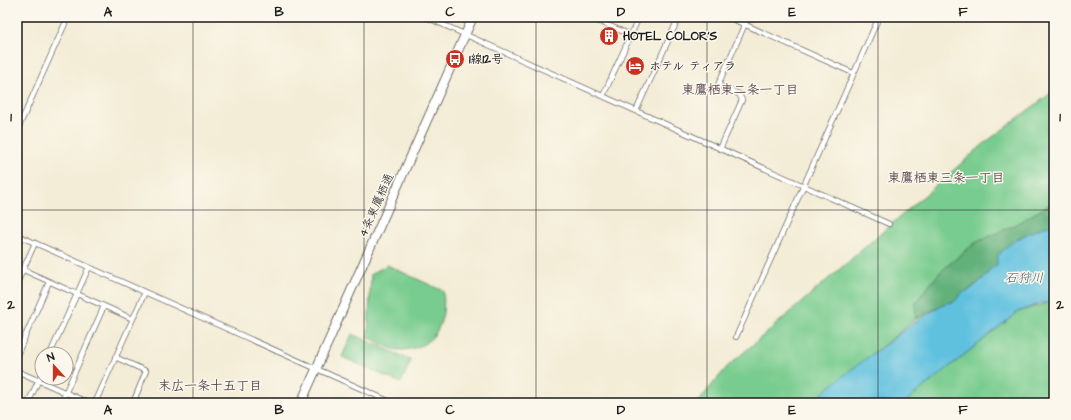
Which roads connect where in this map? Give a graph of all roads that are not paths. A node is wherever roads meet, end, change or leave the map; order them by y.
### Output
1 (68, 17) edge
2 (426, 17) edge
3 (473, 17) edge
4 (600, 17) edge
5 (639, 17) edge
6 (679, 17) edge
7 (728, 17) edge
8 (748, 17) edge
9 (879, 17) edge
10 (744, 24) junction
11 (466, 35) junction
12 (631, 35) junction
13 (853, 73) junction
14 (603, 96) junction
15 (636, 111) junction
16 (17, 131) edge
17 (720, 148) junction
18 (803, 186) junction
19 (889, 224) dead end
20 (17, 235) edge
21 (35, 243) junction
22 (17, 267) edge
23 (89, 267) junction
24 (23, 270) junction
25 (50, 282) junction
26 (17, 283) edge
27 (145, 292) junction
28 (77, 294) junction
29 (104, 306) junction
30 (133, 319) junction
31 (736, 337) dead end
32 (54, 346) edge
33 (17, 355) edge
34 (115, 357) junction
35 (317, 369) junction
36 (17, 371) edge
37 (34, 378) edge
38 (36, 386) edge
39 (52, 386) edge
40 (66, 392) junction
41 (28, 403) edge
42 (61, 403) edge
43 (89, 403) edge
44 (95, 403) edge
45 (133, 403) edge
46 (301, 403) edge
47 (393, 403) edge

1 - 16 street
2 - 11 street
3 - 11 highway, 4条東鷹栖通
4 - 12 street
5 - 12 street
6 - 15 street
7 - 10 street
8 - 10 street
9 - 13 street
10 - 13 street
10 - 17 street
11 - 14 street
11 - 35 highway, 4条東鷹栖通
12 - 14 street
13 - 18 street
14 - 15 street
15 - 17 street
17 - 18 street
18 - 19 street
18 - 31 street
20 - 21 street
21 - 23 street
21 - 24 street
22 - 24 street
23 - 27 street
23 - 28 street
24 - 25 street
24 - 26 street
25 - 28 street
25 - 33 street
27 - 30 street
27 - 35 street
28 - 29 street
28 - 32 street
29 - 30 street
29 - 40 street
30 - 34 street
34 - 44 street
34 - 45 street
35 - 46 highway, 4条東鷹栖通
35 - 47 street
36 - 37 street
38 - 41 street
39 - 40 street
40 - 42 street
40 - 43 street

